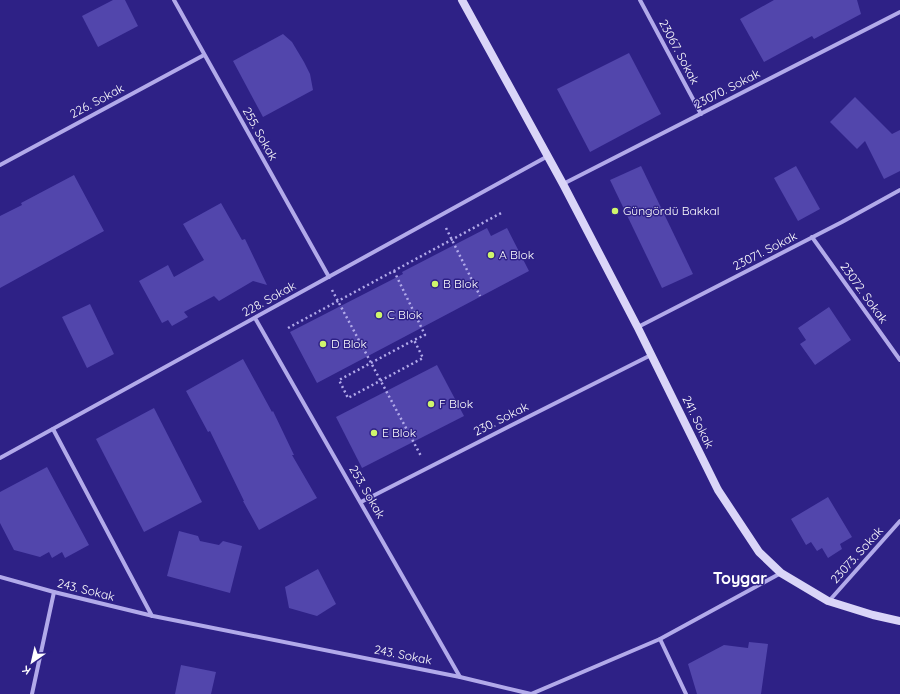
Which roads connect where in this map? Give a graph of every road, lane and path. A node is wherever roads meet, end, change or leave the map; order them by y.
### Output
1 (174, 0) edge
2 (462, 0) edge
3 (640, 0) edge
4 (900, 12) edge
5 (204, 55) junction
6 (701, 114) junction
7 (548, 156) junction
8 (0, 165) edge
9 (563, 184) junction
10 (900, 190) edge
11 (503, 212) dead end
12 (448, 231) dead end
13 (812, 237) junction
14 (452, 240) junction
15 (394, 271) junction
16 (329, 277) junction
17 (333, 292) dead end
18 (480, 296) dead end
19 (338, 301) junction
20 (255, 318) junction
21 (288, 328) dead end
22 (638, 328) junction
23 (414, 340) junction
24 (652, 355) junction
25 (900, 360) edge
26 (371, 363) junction
27 (381, 381) junction
28 (53, 429) junction
29 (421, 457) dead end
30 (0, 458) edge
31 (361, 502) junction
32 (900, 521) edge
33 (781, 573) junction
34 (0, 577) edge
35 (54, 592) junction
36 (828, 601) junction
37 (152, 616) junction
38 (900, 621) edge
39 (660, 639) junction
40 (460, 677) junction
41 (32, 694) edge
42 (531, 694) edge
43 (686, 694) edge

1 - 5 street, 255. Sokak
2 - 7 main road, 241. Sokak
3 - 6 street, 23067. Sokak
4 - 6 street, 23070. Sokak
5 - 8 street, 226. Sokak
5 - 16 street, 255. Sokak
6 - 9 street, 23070. Sokak
7 - 9 main road, 241. Sokak
7 - 16 street, 228. Sokak
9 - 22 main road, 241. Sokak
10 - 13 street, 23071. Sokak
11 - 14 path
12 - 14 path
13 - 22 street, 23071. Sokak
13 - 25 street, 23072. Sokak
14 - 15 path
14 - 18 path
15 - 19 path
15 - 23 path
16 - 20 street, 228. Sokak
17 - 19 path
19 - 21 path
19 - 26 path
20 - 28 street, 228. Sokak
20 - 31 street, 253. Sokak
22 - 24 main road, 241. Sokak
23 - 26 path
23 - 27 path
24 - 31 street, 230. Sokak
24 - 33 main road, 241. Sokak
26 - 27 path
26 - 27 path
27 - 29 path
28 - 30 street, 228. Sokak
28 - 37 street
31 - 40 street, 253. Sokak
32 - 36 street, 23073. Sokak
33 - 36 main road, 241. Sokak
33 - 39 street, 243. Sokak
34 - 35 street, 243. Sokak
35 - 37 street, 243. Sokak
35 - 41 street
36 - 38 main road, 241. Sokak
37 - 40 street, 243. Sokak
39 - 42 street, 243. Sokak
39 - 43 street
40 - 42 street, 243. Sokak

